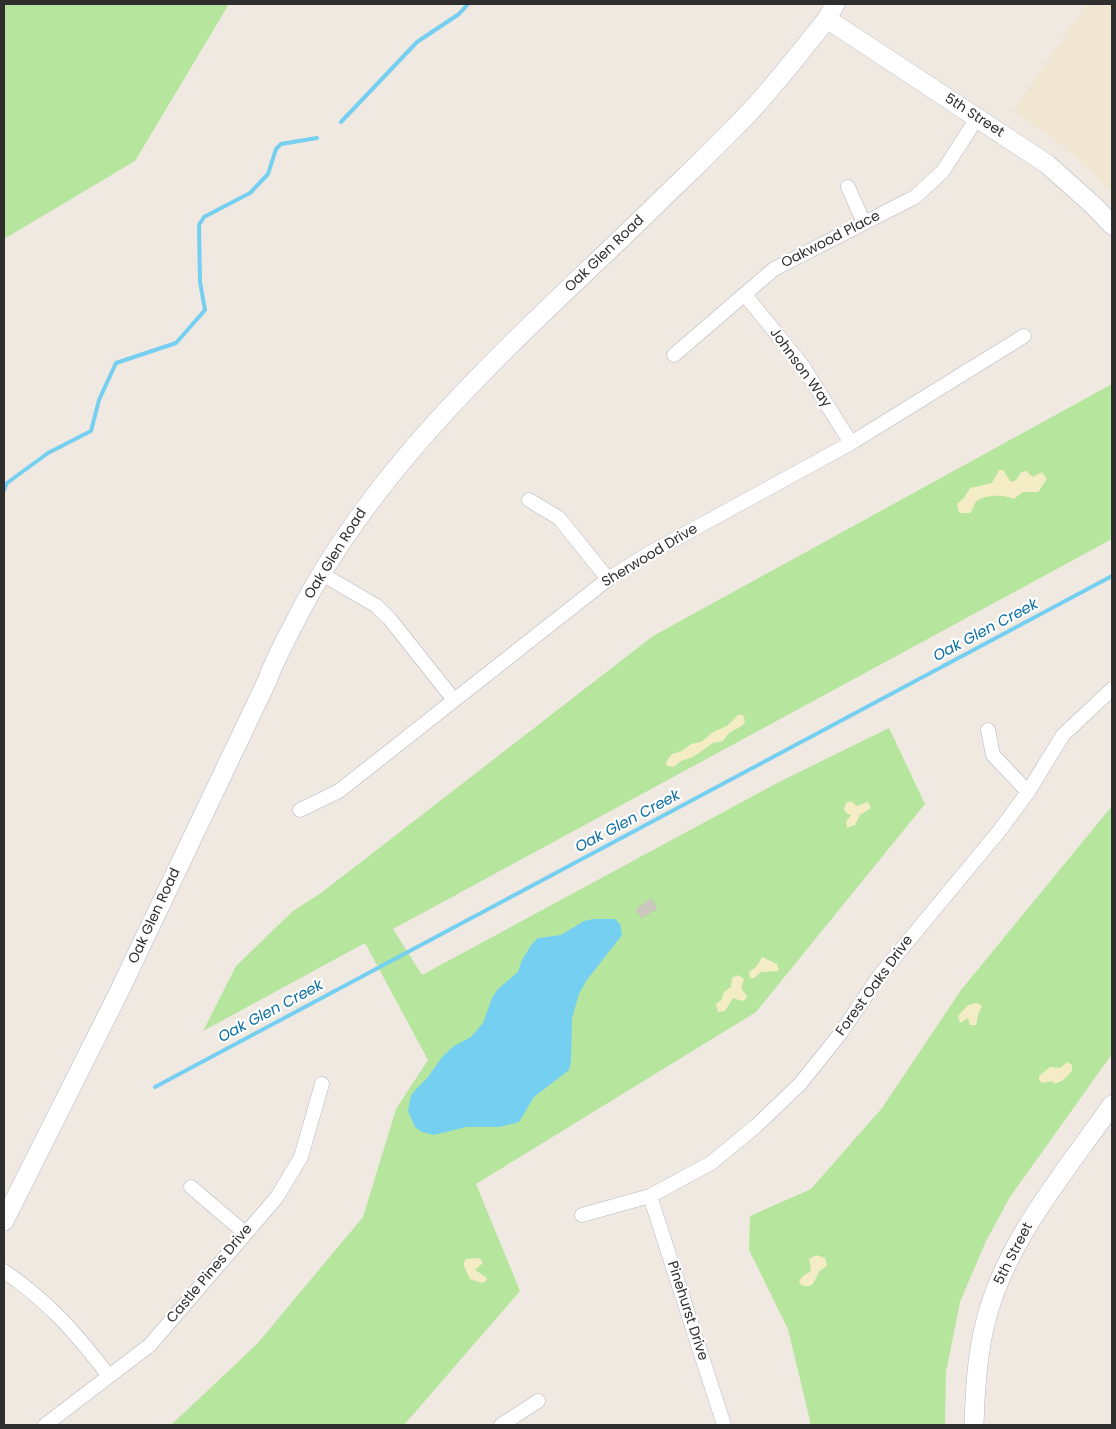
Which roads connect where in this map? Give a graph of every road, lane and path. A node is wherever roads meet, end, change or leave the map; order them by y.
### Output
1 (831, 12) edge
2 (977, 118) junction
3 (848, 187) dead end
4 (864, 223) junction
5 (1112, 225) edge
6 (745, 295) junction
7 (1024, 336) dead end
8 (674, 355) dead end
9 (851, 443) junction
10 (529, 500) dead end
11 (320, 573) junction
12 (608, 579) junction
13 (1112, 688) edge
14 (454, 700) junction
15 (988, 730) dead end
16 (1028, 792) junction
17 (300, 810) dead end
18 (322, 1084) dead end
19 (1112, 1105) edge
20 (191, 1186) dead end
21 (650, 1196) junction
22 (582, 1215) dead end
23 (4, 1221) edge
24 (245, 1233) junction
25 (4, 1271) edge
26 (109, 1376) junction
27 (538, 1401) dead end
28 (45, 1425) edge
29 (501, 1425) edge
30 (724, 1425) edge
31 (974, 1425) edge

1 - 2 main road, 5th Street
1 - 11 main road, Oak Glen Road
2 - 4 street, Oakwood Place
2 - 5 main road, 5th Street
3 - 4 street
4 - 6 street, Oakwood Place
6 - 8 street, Oakwood Place
6 - 9 street, Johnson Way
7 - 9 street, Sherwood Drive
9 - 12 street, Sherwood Drive
10 - 12 street
11 - 14 street
11 - 23 main road, Oak Glen Road
12 - 14 street, Sherwood Drive
13 - 16 street, Forest Oaks Drive
14 - 17 street, Sherwood Drive
15 - 16 street
16 - 21 street, Forest Oaks Drive
18 - 24 street, Castle Pines Drive
19 - 31 main road, 5th Street
20 - 24 street
21 - 22 street, Forest Oaks Drive
21 - 30 street, Pinehurst Drive
24 - 26 street, Castle Pines Drive
25 - 26 street
26 - 28 street, Castle Pines Drive
27 - 29 street

